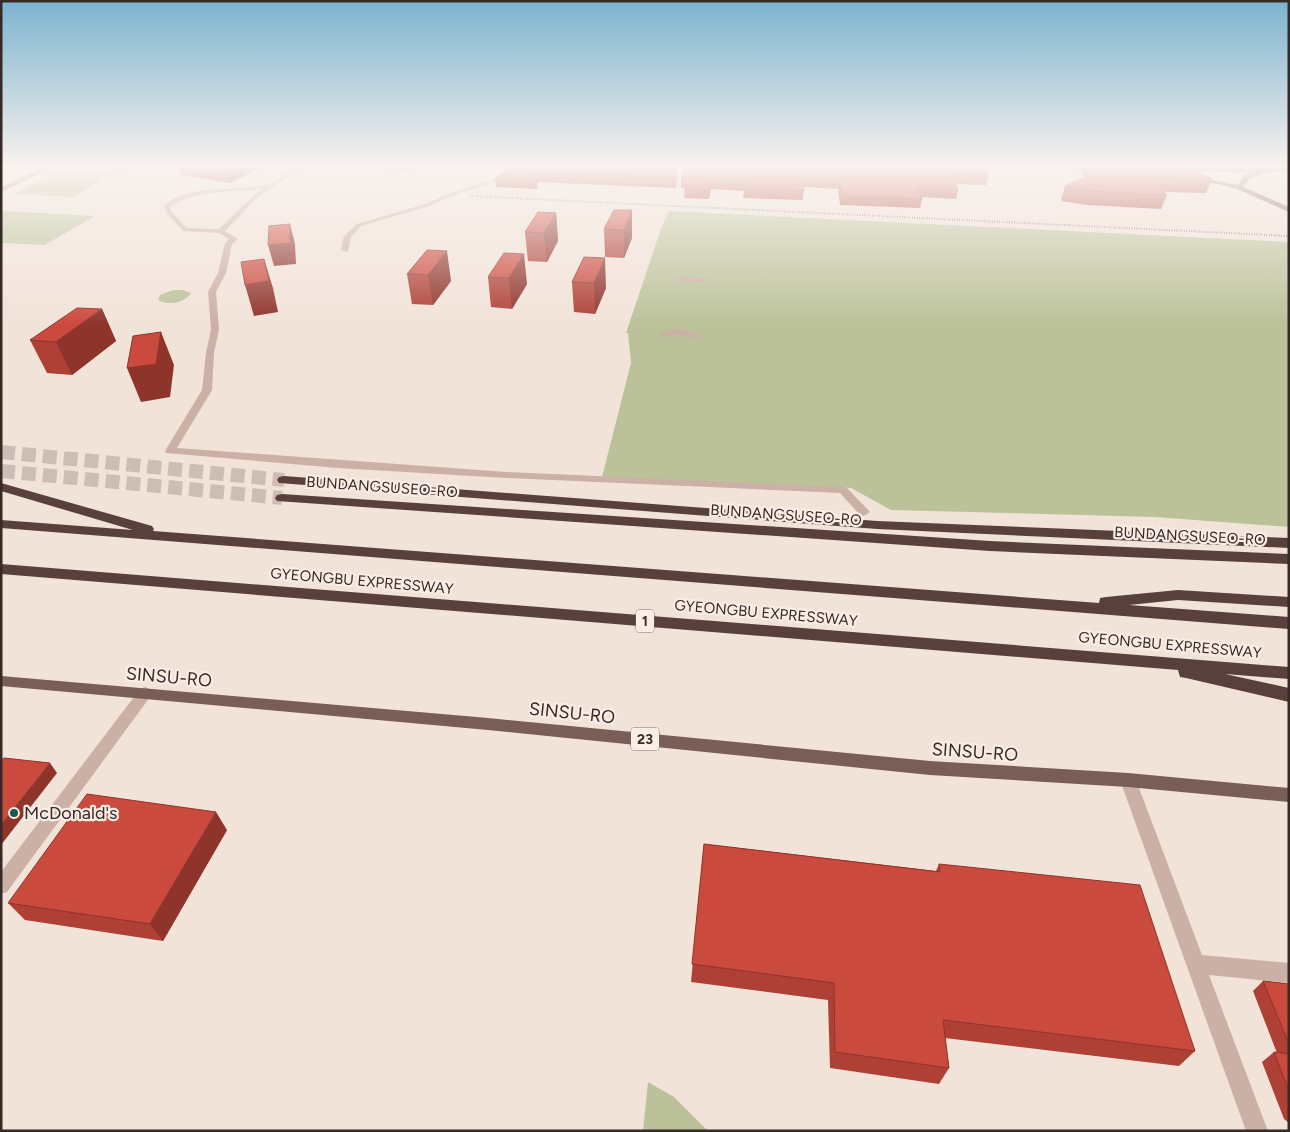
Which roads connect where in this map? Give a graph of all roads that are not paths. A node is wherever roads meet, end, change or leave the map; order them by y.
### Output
1 (175, 219) edge
2 (234, 219) edge
3 (380, 219) edge
4 (221, 231) junction
5 (345, 250) dead end
6 (681, 279) dead end
7 (704, 280) dead end
8 (664, 334) dead end
9 (695, 335) dead end
10 (284, 480) tunnel mouth
11 (1, 487) edge
12 (282, 498) tunnel mouth
13 (864, 512) dead end
14 (1, 524) edge
15 (180, 538) junction
16 (1289, 543) edge
17 (1289, 559) edge
18 (1, 569) edge
19 (1289, 602) edge
20 (1066, 605) junction
21 (1289, 623) edge
22 (1126, 660) junction
23 (1289, 673) edge
24 (1, 680) edge
25 (145, 693) junction
26 (1289, 695) edge
27 (1128, 780) junction
28 (1289, 795) edge
29 (1, 886) edge
30 (1195, 964) junction
31 (1289, 973) edge
32 (1257, 1131) edge

1 - 4 street
2 - 4 street
3 - 5 street
4 - 13 street
6 - 7 street
8 - 9 street
10 - 16 highway, BUNDANGSUSEO-RO
11 - 15 highway
12 - 17 highway, BUNDANGSUSEO-RO
14 - 15 highway, GYEONGBU EXPRESSWAY
15 - 20 highway, GYEONGBU EXPRESSWAY
18 - 22 highway, GYEONGBU EXPRESSWAY / 1
19 - 20 highway
20 - 21 highway, GYEONGBU EXPRESSWAY
22 - 23 highway, GYEONGBU EXPRESSWAY / 1
22 - 26 highway
24 - 25 main road, SINSU-RO / 23
25 - 27 main road, SINSU-RO / 23
25 - 29 street
27 - 28 main road, SINSU-RO / 23
27 - 30 street
30 - 31 street
30 - 32 street

